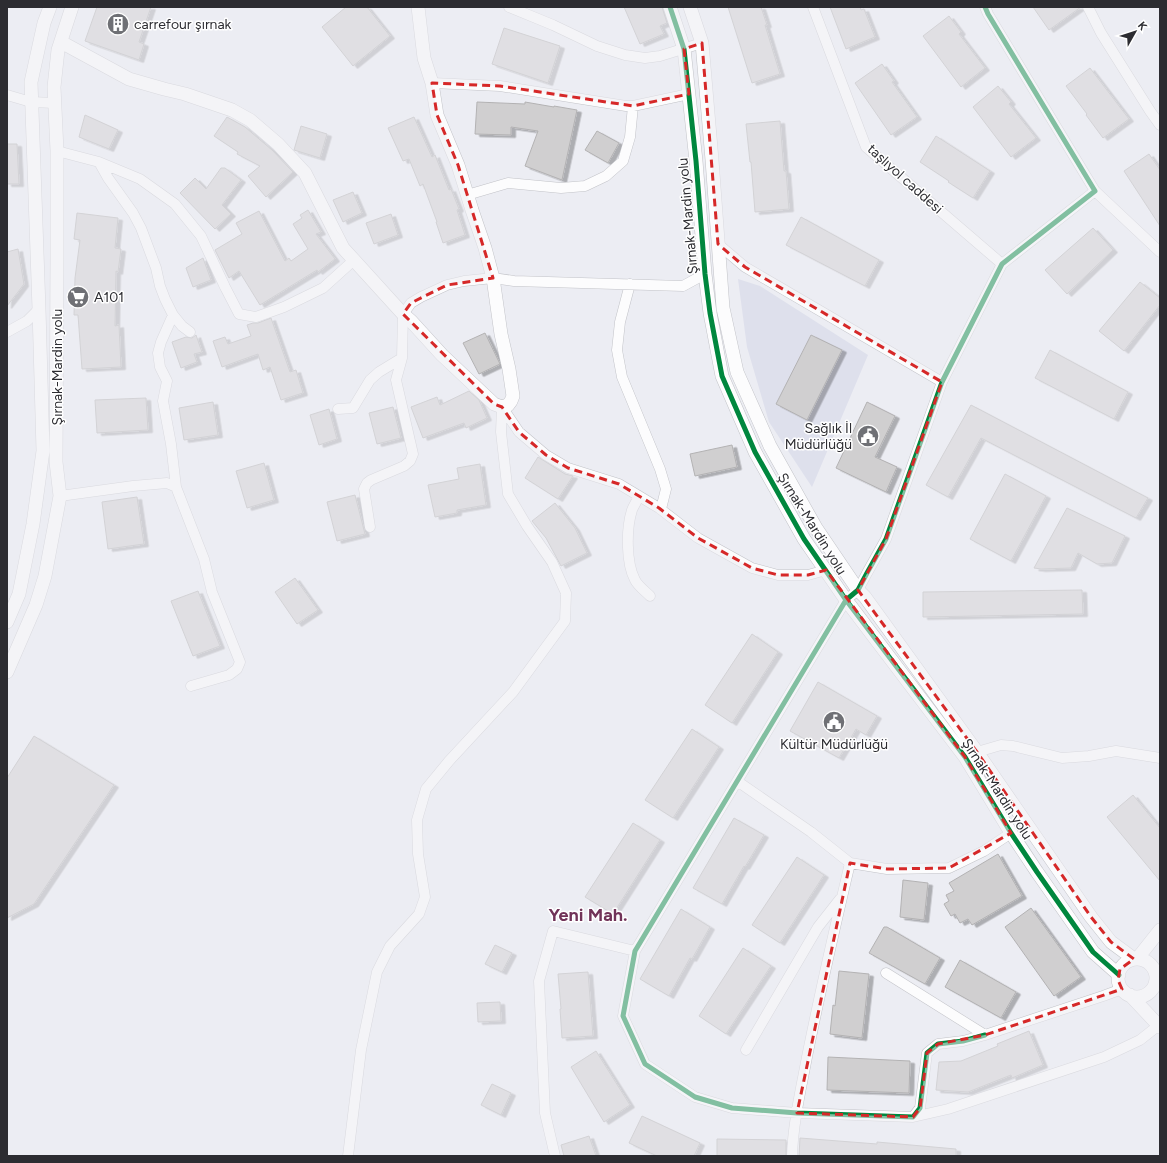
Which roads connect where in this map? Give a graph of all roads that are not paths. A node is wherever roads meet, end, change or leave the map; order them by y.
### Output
1 (50, 7) edge
2 (72, 7) edge
3 (418, 7) edge
4 (509, 7) edge
5 (670, 7) edge
6 (690, 7) edge
7 (812, 7) edge
8 (985, 7) edge
9 (1088, 7) edge
10 (61, 42) junction
11 (702, 44) junction
12 (684, 48) junction
13 (432, 83) junction
14 (689, 94) junction
15 (7, 95) edge
16 (32, 102) junction
17 (55, 103) junction
18 (633, 106) junction
19 (1160, 125) edge
20 (57, 151) junction
21 (99, 162) junction
22 (1095, 192) junction
23 (467, 195) junction
24 (718, 244) junction
25 (1160, 252) edge
26 (354, 260) junction
27 (1002, 264) junction
28 (705, 274) junction
29 (493, 278) junction
30 (630, 284) junction
31 (40, 309) junction
32 (403, 314) junction
33 (173, 315) junction
34 (7, 332) edge
35 (190, 332) dead end
36 (402, 358) junction
37 (942, 382) junction
38 (502, 407) junction
39 (338, 409) dead end
40 (176, 487) junction
41 (60, 496) junction
42 (639, 496) junction
43 (659, 508) junction
44 (370, 527) dead end
45 (826, 570) junction
46 (858, 590) junction
47 (650, 596) dead end
48 (846, 600) junction
49 (7, 622) edge
50 (7, 672) edge
51 (191, 686) dead end
52 (978, 752) junction
53 (1160, 758) edge
54 (737, 781) junction
55 (1011, 833) junction
56 (850, 863) junction
57 (842, 897) junction
58 (1160, 930) edge
59 (635, 951) junction
60 (1135, 959) junction
61 (886, 973) dead end
62 (1119, 975) junction
63 (1158, 984) edge
64 (1126, 992) junction
65 (1159, 1026) edge
66 (985, 1035) junction
67 (746, 1050) dead end
68 (797, 1112) junction
69 (913, 1117) junction
70 (348, 1156) edge
71 (555, 1156) edge
72 (792, 1156) edge

1 - 16 street, Şırnak-Mardin yolu
2 - 10 street, Şırnak-Mardin yolu
3 - 13 street
4 - 12 street
5 - 12 street, Şırnak-Mardin yolu
6 - 11 street, Şırnak-Mardin yolu
7 - 27 street, taşlıyol caddesi
8 - 22 street
9 - 19 street
10 - 17 street, Şırnak-Mardin yolu
10 - 26 street
11 - 12 street
11 - 24 street, Şırnak-Mardin yolu
12 - 14 street, Şırnak-Mardin yolu
13 - 18 street
13 - 23 street
14 - 18 street
14 - 28 street, Şırnak-Mardin yolu
15 - 16 street
16 - 17 street
16 - 31 street, Şırnak-Mardin yolu
17 - 20 street, Şırnak-Mardin yolu
18 - 23 street
20 - 21 street
20 - 41 street, Şırnak-Mardin yolu
21 - 26 street
21 - 33 street
22 - 25 street
22 - 27 street
23 - 29 street
24 - 37 street
24 - 46 street, Şırnak-Mardin yolu
26 - 32 street
27 - 37 street
28 - 30 street
28 - 45 street, Şırnak-Mardin yolu
29 - 30 street
29 - 32 street
29 - 38 street
30 - 43 street
31 - 34 street
31 - 49 street, Şırnak-Mardin yolu
32 - 36 street
32 - 38 street
33 - 35 street
33 - 40 street
36 - 39 street
36 - 44 street
37 - 46 street
38 - 42 street
38 - 70 street
40 - 41 street
40 - 51 street
41 - 50 street, Şırnak-Mardin yolu
42 - 43 street
42 - 47 street
43 - 45 street
45 - 48 street, Şırnak-Mardin yolu
46 - 48 street
46 - 52 street, Şırnak-Mardin yolu
48 - 54 street
48 - 55 street, Şırnak-Mardin yolu
52 - 53 street
52 - 60 street, Şırnak-Mardin yolu
54 - 56 street
54 - 59 street
55 - 56 street
55 - 62 street, Şırnak-Mardin yolu
56 - 57 street
57 - 67 street
57 - 68 street
58 - 60 street
59 - 68 street
59 - 71 street
60 - 62 street
60 - 63 street
61 - 66 street
62 - 64 street
63 - 64 street
64 - 65 street
64 - 66 street
65 - 69 street
66 - 69 street
68 - 69 street
68 - 72 street

